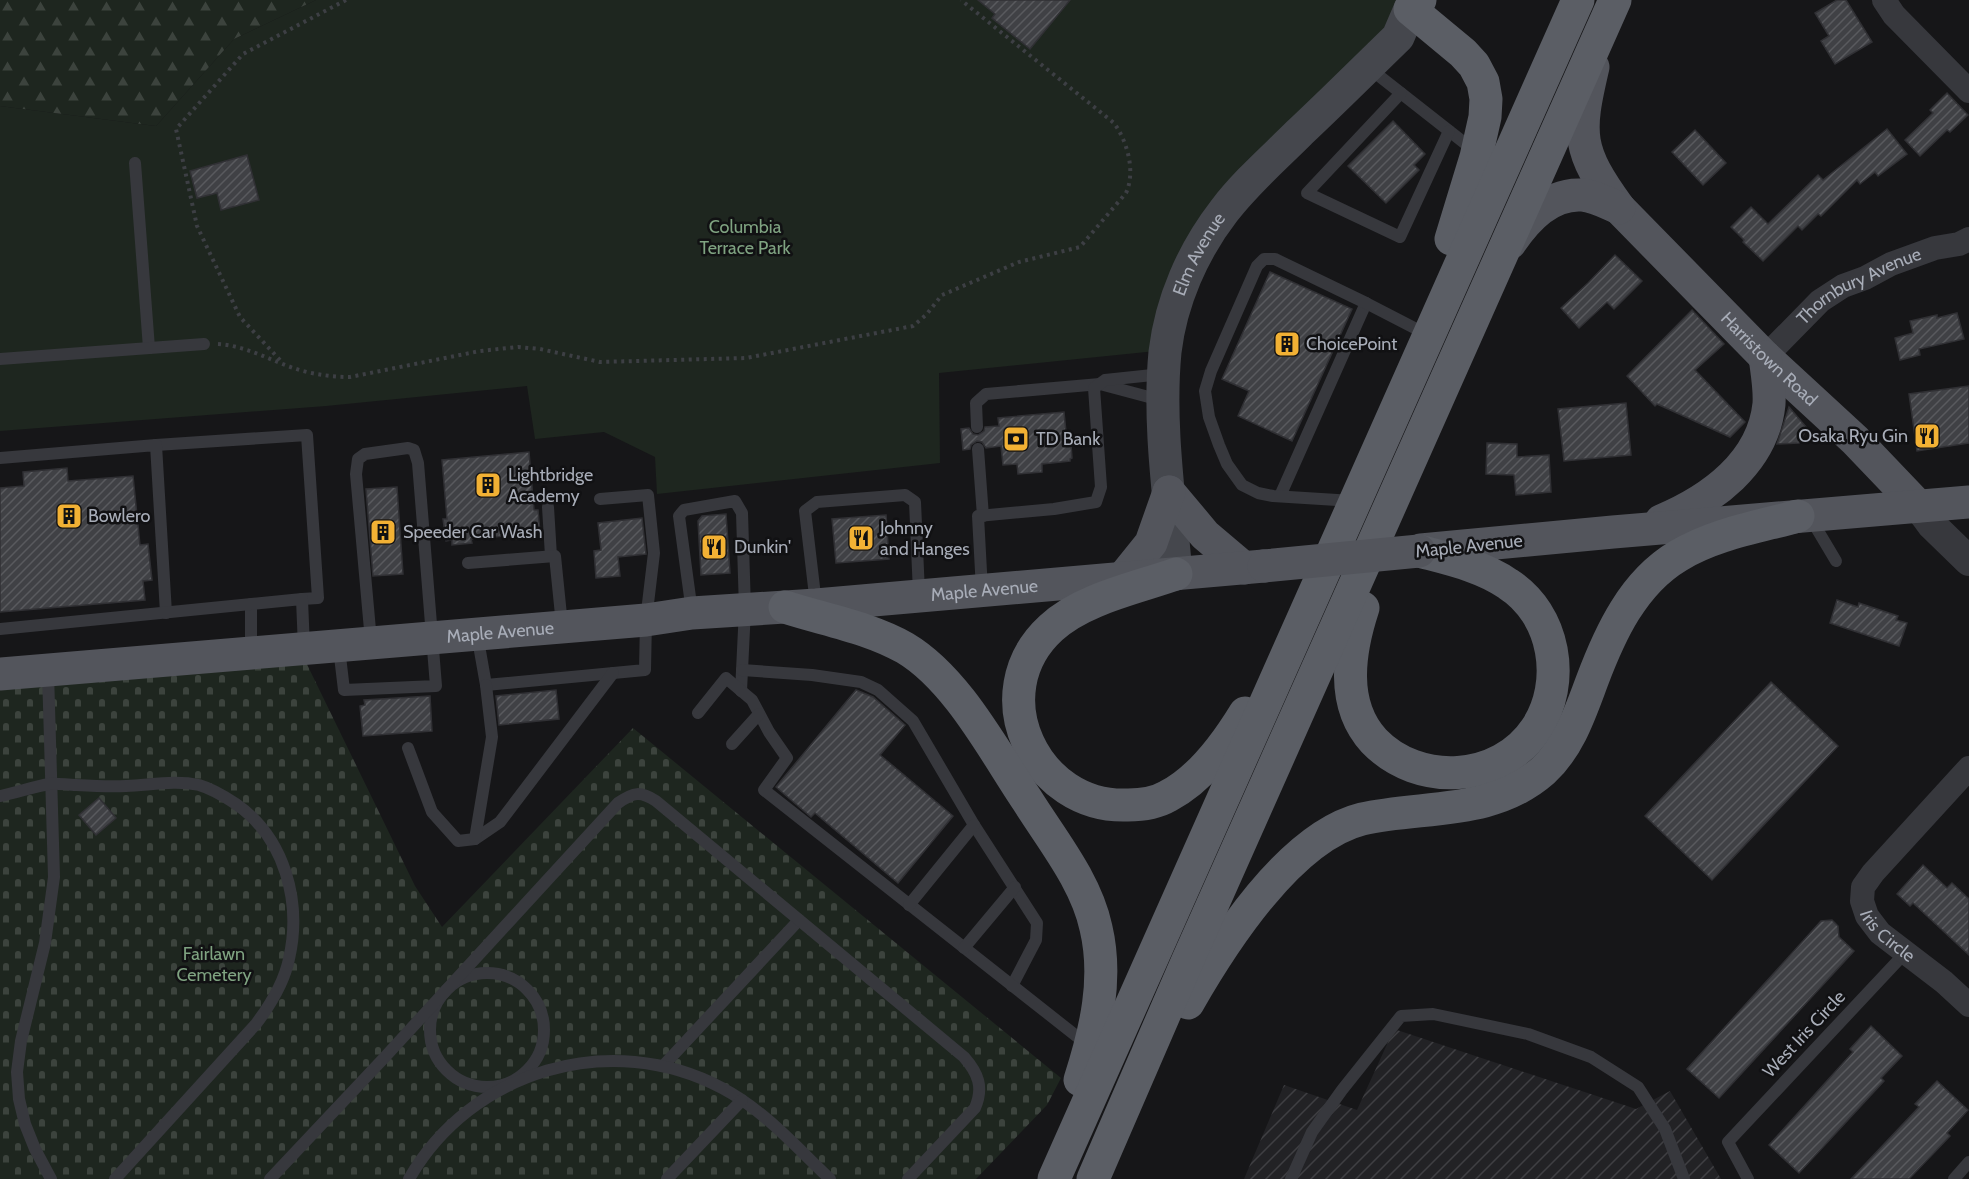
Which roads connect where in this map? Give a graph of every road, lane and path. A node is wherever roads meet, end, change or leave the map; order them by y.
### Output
1 (346, 0) edge
2 (962, 0) edge
3 (1578, 0) edge
4 (1615, 0) edge
5 (1884, 0) edge
6 (1411, 3) edge
7 (1602, 30) junction
8 (1368, 66) junction
9 (1969, 91) edge
10 (1401, 93) junction
11 (1449, 131) junction
12 (1477, 153) junction
13 (135, 163) dead end
14 (1619, 208) junction
15 (1969, 239) edge
16 (1503, 253) junction
17 (1366, 303) junction
18 (1432, 325) junction
19 (204, 344) joint
20 (149, 348) junction
21 (1765, 357) junction
22 (0, 359) edge
23 (282, 363) junction
24 (1100, 384) junction
25 (1164, 387) junction
26 (977, 427) dead end
27 (156, 445) junction
28 (978, 449) dead end
29 (0, 458) edge
30 (1408, 467) junction
31 (1169, 492) junction
32 (1280, 496) junction
33 (600, 499) dead end
34 (1969, 502) edge
35 (1352, 506) junction
36 (1918, 506) junction
37 (548, 507) dead end
38 (983, 516) junction
39 (1803, 516) junction
40 (1640, 530) junction
41 (1419, 550) junction
42 (551, 556) junction
43 (1836, 561) dead end
44 (1969, 561) edge
45 (468, 563) dead end
46 (1254, 567) junction
47 (1176, 574) junction
48 (1122, 579) junction
49 (982, 591) junction
50 (919, 595) junction
51 (302, 599) junction
52 (251, 604) junction
53 (800, 606) junction
54 (745, 609) junction
55 (166, 613) junction
56 (692, 613) junction
57 (646, 620) junction
58 (562, 626) junction
59 (0, 629) edge
60 (477, 633) junction
61 (432, 637) junction
62 (371, 642) junction
63 (339, 645) junction
64 (304, 648) junction
65 (251, 652) junction
66 (48, 670) junction
67 (742, 670) junction
68 (613, 673) junction
69 (0, 674) edge
70 (486, 685) junction
71 (741, 691) junction
72 (698, 713) dead end
73 (759, 714) junction
74 (732, 744) dead end
75 (408, 748) dead end
76 (1969, 768) edge
77 (51, 784) junction
78 (0, 796) edge
79 (974, 825) junction
80 (475, 839) junction
81 (1015, 887) junction
82 (909, 905) junction
83 (799, 920) junction
84 (964, 948) junction
85 (1906, 952) junction
86 (1012, 986) junction
87 (443, 993) junction
88 (1969, 1005) edge
89 (1090, 1046) junction
90 (663, 1066) junction
91 (513, 1082) junction
92 (742, 1100) junction
93 (1969, 1162) edge
94 (51, 1179) edge
95 (115, 1179) edge
96 (270, 1179) edge
97 (409, 1179) edge
98 (667, 1179) edge
99 (830, 1179) edge
100 (908, 1179) edge
101 (1043, 1179) edge
102 (1054, 1179) edge
103 (1093, 1179) edge
104 (1291, 1179) edge
105 (1684, 1179) edge
106 (1748, 1179) edge
107 (1954, 1179) edge

1 - 23 path
2 - 23 path
3 - 18 highway
4 - 7 highway
5 - 9 street
6 - 8 main road, Elm Avenue
6 - 12 highway
7 - 14 main road, Harristown Road
7 - 16 highway
8 - 10 lane
8 - 25 main road, Elm Avenue
10 - 11 lane
10 - 11 lane
11 - 12 lane
12 - 18 highway
13 - 20 lane
14 - 16 main road
14 - 21 main road, Harristown Road
15 - 21 street, Thornbury Avenue
16 - 30 highway
17 - 18 lane
17 - 32 lane
17 - 32 lane
18 - 35 highway
19 - 20 lane
19 - 23 path
20 - 22 lane
21 - 36 main road, Harristown Road
21 - 40 main road
24 - 25 lane
24 - 25 lane
24 - 26 lane
24 - 38 lane
25 - 31 main road, Elm Avenue
27 - 29 lane
27 - 51 lane
27 - 55 lane
28 - 38 lane
30 - 41 highway
30 - 103 highway
31 - 46 main road
31 - 47 main road, Elm Avenue
31 - 48 main road
32 - 35 lane
33 - 57 lane
34 - 36 main road, Maple Avenue
35 - 47 highway
35 - 102 highway
36 - 39 main road, Maple Avenue
36 - 44 street, Harristown Road
37 - 42 lane
38 - 49 lane
39 - 40 main road, Maple Avenue
39 - 43 lane
39 - 103 highway
40 - 41 main road, Maple Avenue
41 - 46 main road, Maple Avenue, bridge
42 - 45 lane
42 - 58 lane
46 - 47 main road, Maple Avenue
47 - 48 main road, Maple Avenue
48 - 49 main road, Maple Avenue
49 - 50 main road, Maple Avenue
50 - 53 main road, Maple Avenue
50 - 53 lane
51 - 52 lane
51 - 64 lane
52 - 55 lane
52 - 65 lane
53 - 54 main road, Maple Avenue
53 - 89 highway
54 - 56 main road, Maple Avenue
54 - 56 lane
54 - 67 lane
55 - 59 lane
56 - 57 main road, Maple Avenue
57 - 58 main road, Maple Avenue
57 - 68 lane
58 - 60 main road, Maple Avenue
60 - 61 main road, Maple Avenue
60 - 70 lane
61 - 62 main road, Maple Avenue
61 - 62 lane
61 - 63 lane
62 - 63 main road, Maple Avenue
63 - 64 main road, Maple Avenue
64 - 65 main road, Maple Avenue
65 - 66 main road, Maple Avenue
66 - 69 main road, Maple Avenue
66 - 77 lane
67 - 71 lane
67 - 79 lane
68 - 70 lane
68 - 80 lane
70 - 80 lane
71 - 72 lane
71 - 73 lane
73 - 74 lane
73 - 82 lane
75 - 80 lane
76 - 85 street, Iris Circle
77 - 78 lane
77 - 94 lane
77 - 95 lane
79 - 81 lane
79 - 82 lane
81 - 84 lane
81 - 86 lane
82 - 84 lane
83 - 87 lane
83 - 90 lane
83 - 100 lane
84 - 86 lane
85 - 88 street, Iris Circle
85 - 106 lane, West Iris Circle
86 - 89 lane
87 - 91 lane
87 - 91 lane
87 - 96 lane
89 - 101 highway
90 - 91 lane
90 - 92 lane
91 - 97 lane
92 - 98 lane
92 - 99 lane
93 - 107 lane
104 - 105 lane

